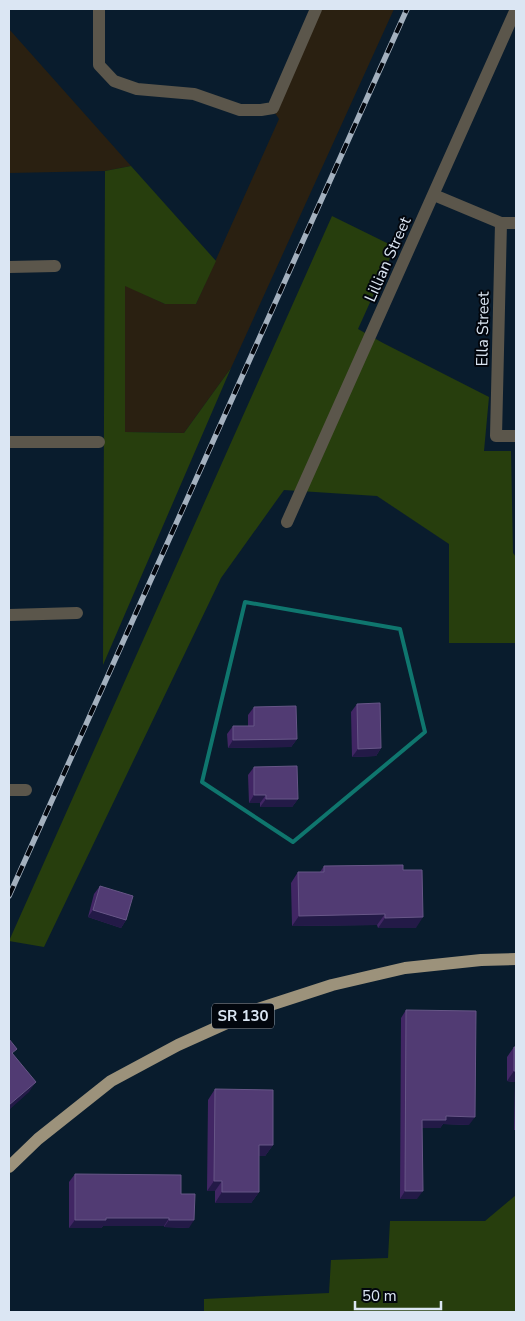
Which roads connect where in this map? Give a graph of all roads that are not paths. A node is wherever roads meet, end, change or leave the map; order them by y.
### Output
1 (98, 9) edge
2 (316, 9) edge
3 (516, 9) edge
4 (434, 195) junction
5 (501, 223) junction
6 (516, 224) edge
7 (55, 266) dead end
8 (9, 267) edge
9 (516, 436) edge
10 (9, 442) edge
11 (99, 442) dead end
12 (287, 522) dead end
13 (77, 613) dead end
14 (9, 615) edge
15 (9, 790) edge
16 (26, 790) dead end
17 (516, 959) edge
18 (9, 1167) edge

1 - 2 street
3 - 4 street, Lillian Street
4 - 5 street
4 - 12 street, Lillian Street
5 - 6 street
5 - 9 street, Ella Street
7 - 8 street
10 - 11 street
13 - 14 street
15 - 16 street
17 - 18 main road, SR 130

